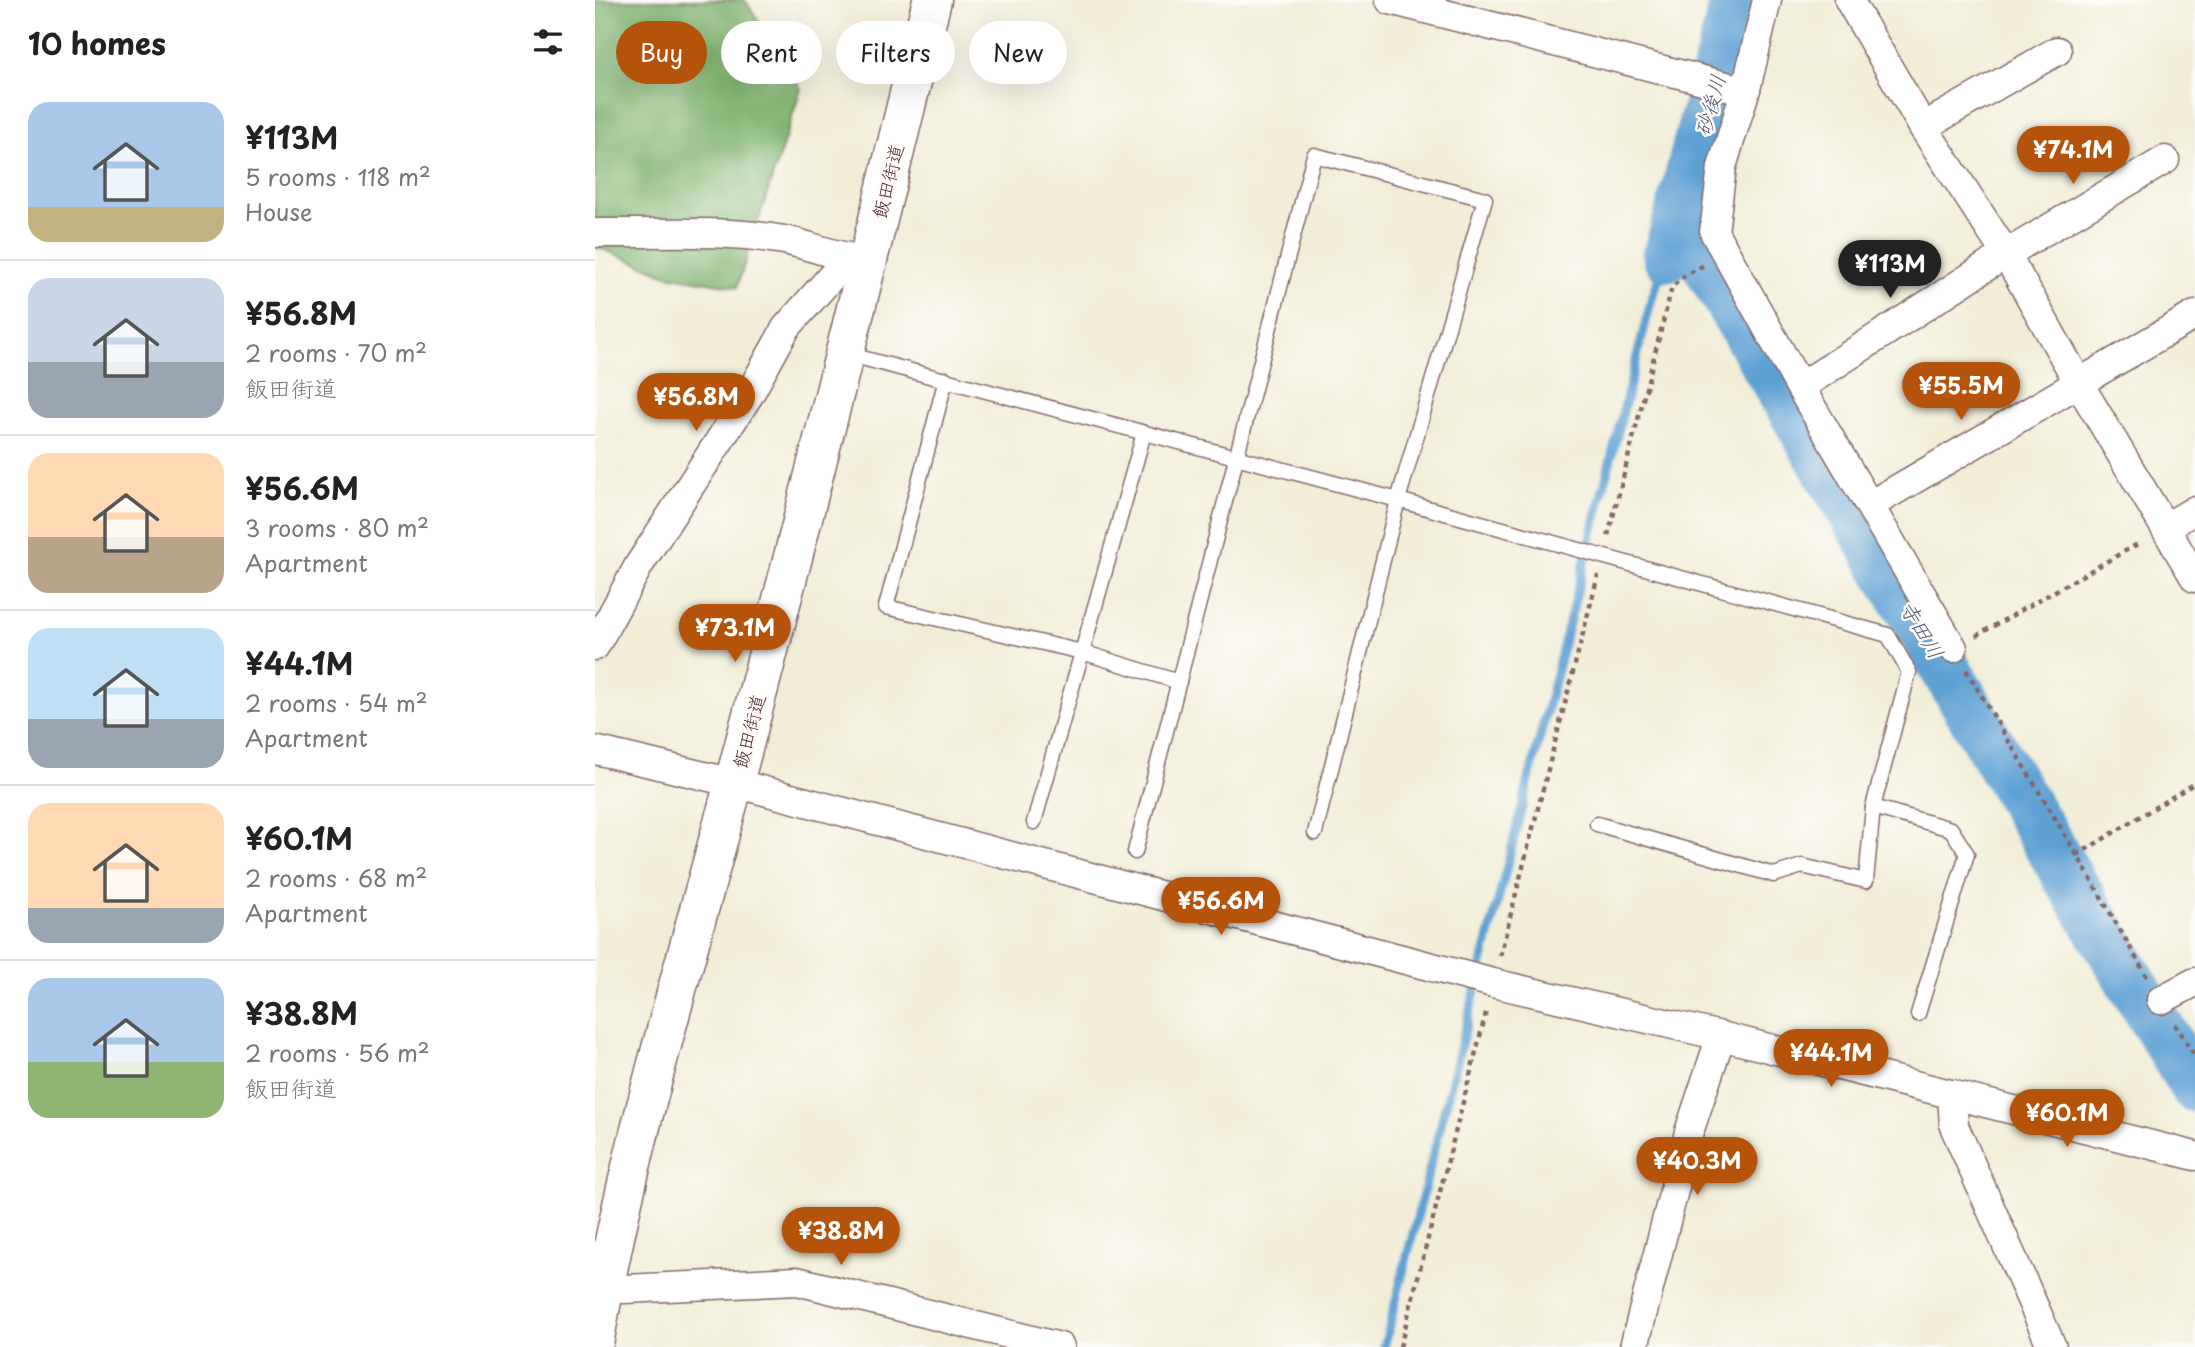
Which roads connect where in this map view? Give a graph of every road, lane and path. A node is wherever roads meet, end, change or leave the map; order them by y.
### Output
1 (932, 0) edge
2 (1390, 0) edge
3 (1767, 0) edge
4 (1849, 0) edge
5 (2057, 51) dead end
6 (1738, 88) junction
7 (1923, 127) junction
8 (2165, 160) dead end
9 (595, 233) edge
10 (2006, 254) junction
11 (858, 259) junction
12 (1699, 268) dead end
13 (2195, 314) edge
14 (846, 354) junction
15 (946, 379) junction
16 (2078, 382) junction
17 (1800, 387) junction
18 (1144, 433) junction
19 (1236, 458) junction
20 (1398, 500) junction
21 (1870, 505) junction
22 (2195, 510) edge
23 (2166, 527) junction
24 (1603, 556) junction
25 (2195, 578) edge
26 (595, 646) edge
27 (1953, 648) junction
28 (1082, 652) junction
29 (1179, 682) junction
30 (595, 750) edge
31 (734, 783) junction
32 (2195, 783) edge
33 (1873, 807) junction
34 (1034, 822) dead end
35 (1597, 824) dead end
36 (1315, 833) dead end
37 (1135, 852) dead end
38 (2077, 855) junction
39 (2195, 982) edge
40 (1493, 984) junction
41 (2161, 1000) junction
42 (1918, 1014) dead end
43 (1721, 1036) junction
44 (2195, 1056) edge
45 (1952, 1094) junction
46 (2195, 1156) edge
47 (602, 1266) edge
48 (595, 1339) edge
49 (1060, 1347) edge
50 (1400, 1347) edge
51 (1634, 1347) edge
52 (2052, 1347) edge

1 - 11 main road, 飯田街道
2 - 6 street
3 - 6 street
4 - 7 street
5 - 7 street
6 - 17 street
7 - 10 street
8 - 10 street
9 - 11 street
10 - 16 street
10 - 17 street
11 - 14 main road, 飯田街道
11 - 26 street
12 - 24 path
13 - 16 street
14 - 15 lane
14 - 31 main road, 飯田街道
15 - 18 lane
15 - 28 lane
16 - 21 street
16 - 23 street
17 - 21 street
18 - 19 lane
18 - 28 lane
19 - 20 lane
19 - 20 lane
19 - 29 lane
20 - 24 lane
20 - 36 lane
21 - 27 street
22 - 23 street
23 - 25 street
23 - 27 path
24 - 33 lane
24 - 40 path
27 - 38 path
28 - 29 lane
28 - 34 lane
29 - 37 lane
30 - 31 street
31 - 40 street
31 - 47 main road, 飯田街道
32 - 38 path
33 - 35 lane
33 - 42 lane
38 - 41 path
39 - 41 street
40 - 43 street
40 - 50 path
41 - 44 path
43 - 45 street
43 - 51 street
45 - 46 street
45 - 52 street
47 - 48 main road, 飯田街道
47 - 49 street

